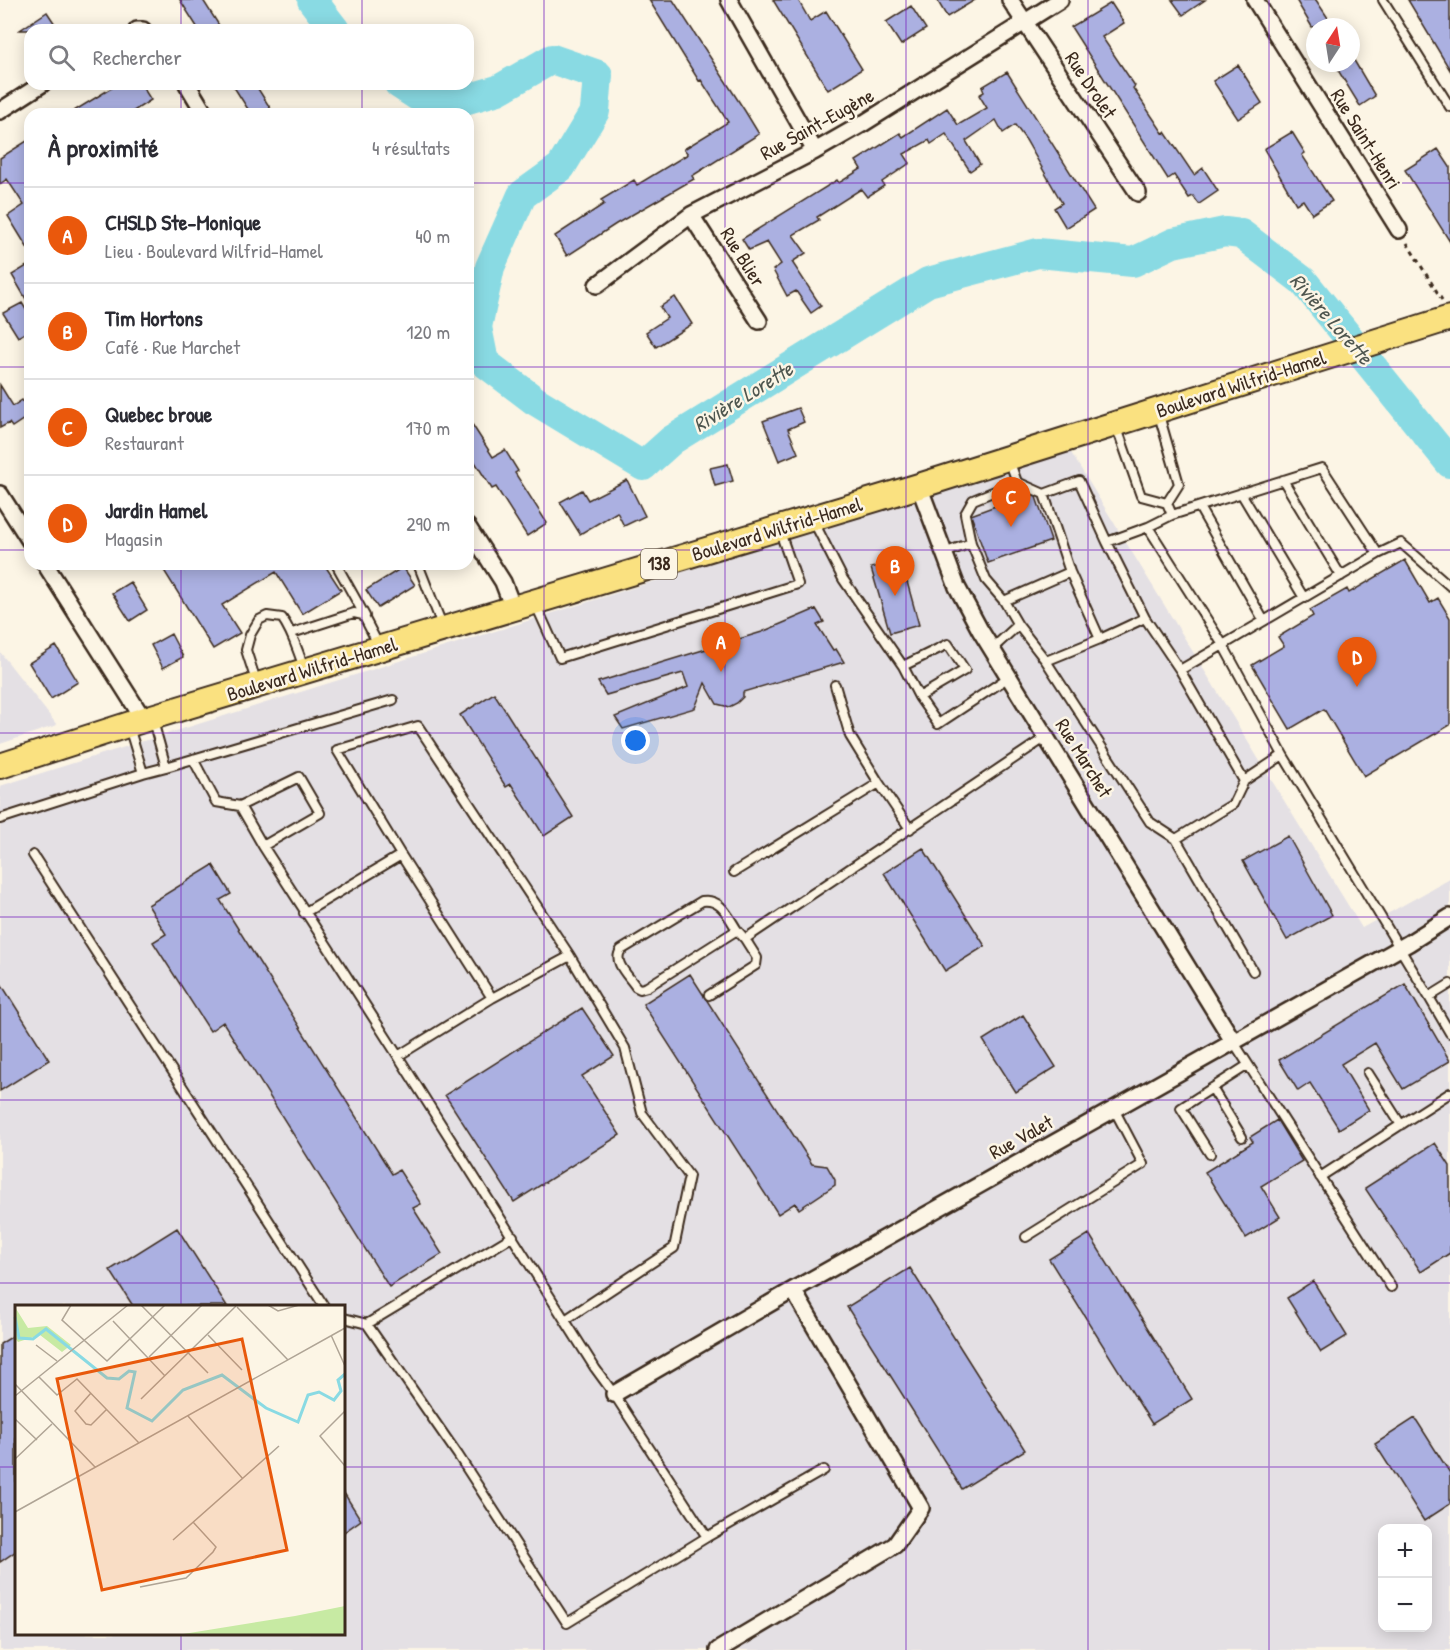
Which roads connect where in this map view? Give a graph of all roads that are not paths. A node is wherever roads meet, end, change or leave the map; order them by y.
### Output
1 (729, 0) edge
2 (1010, 0) edge
3 (1060, 0) edge
4 (1255, 0) edge
5 (1383, 0) edge
6 (1024, 24) junction
7 (33, 90) edge
8 (191, 90) edge
9 (1450, 107) edge
10 (201, 108) edge
11 (0, 111) edge
12 (815, 151) junction
13 (1138, 193) dead end
14 (691, 214) junction
15 (1399, 230) road end
16 (597, 285) dead end
17 (1446, 309) edge
18 (759, 321) dead end
19 (1158, 410) junction
20 (1115, 424) junction
21 (1008, 458) junction
22 (1283, 480) junction
23 (1017, 483) junction
24 (919, 486) junction
25 (1241, 493) junction
26 (0, 494) edge
27 (1044, 494) junction
28 (1167, 503) junction
29 (1199, 507) junction
30 (1172, 515) junction
31 (813, 518) junction
32 (1148, 526) junction
33 (778, 529) junction
34 (24, 532) edge
35 (474, 536) edge
36 (1107, 542) junction
37 (971, 543) junction
38 (944, 553) junction
39 (1378, 554) junction
40 (49, 570) edge
41 (339, 570) edge
42 (420, 570) edge
43 (1070, 572) junction
44 (1341, 576) junction
45 (1450, 586) edge
46 (1304, 598) junction
47 (1004, 600) junction
48 (524, 605) junction
49 (1145, 618) junction
50 (367, 620) junction
51 (1264, 621) junction
52 (1018, 625) junction
53 (443, 630) junction
54 (292, 633) junction
55 (1100, 639) junction
56 (1223, 645) junction
57 (380, 649) junction
58 (992, 649) junction
59 (1046, 661) junction
60 (903, 666) junction
61 (1180, 670) junction
62 (305, 671) junction
63 (1009, 677) junction
64 (835, 685) dead end
65 (257, 686) junction
66 (919, 697) junction
67 (393, 700) dead end
68 (142, 721) junction
69 (1046, 737) junction
70 (1283, 755) junction
71 (193, 759) junction
72 (0, 766) edge
73 (166, 767) junction
74 (143, 773) junction
75 (1244, 781) junction
76 (879, 783) junction
77 (240, 806) junction
78 (0, 819) edge
79 (910, 829) junction
80 (1176, 839) junction
81 (262, 846) junction
82 (33, 855) dead end
83 (401, 855) junction
84 (734, 872) dead end
85 (304, 913) junction
86 (1450, 917) edge
87 (737, 930) junction
88 (745, 939) junction
89 (1398, 949) junction
90 (570, 956) junction
91 (1253, 971) dead end
92 (1450, 984) edge
93 (709, 995) dead end
94 (1429, 997) junction
95 (492, 998) junction
96 (1450, 1033) edge
97 (1233, 1041) junction
98 (398, 1056) junction
99 (1248, 1065) junction
100 (1368, 1073) dead end
101 (1212, 1088) junction
102 (1450, 1093) edge
103 (1114, 1108) junction
104 (1401, 1125) junction
105 (1242, 1137) dead end
106 (1210, 1154) dead end
107 (1320, 1177) junction
108 (513, 1236) junction
109 (1026, 1237) dead end
110 (1391, 1287) dead end
111 (793, 1290) junction
112 (323, 1305) edge
113 (345, 1318) edge
114 (566, 1320) junction
115 (367, 1324) junction
116 (614, 1394) junction
117 (824, 1470) dead end
118 (707, 1537) junction
119 (718, 1650) edge

1 - 12 street
2 - 6 street, Rue Drolet
3 - 6 street, Rue Saint-Eugène
4 - 15 street, Rue Saint-Henri
5 - 9 lane
6 - 12 street, Rue Saint-Eugène
6 - 13 street, Rue Drolet
7 - 11 street
8 - 10 street
12 - 14 street, Rue Saint-Eugène
14 - 16 street, Rue Saint-Eugène
14 - 18 street, Rue Blier
17 - 19 main road, Boulevard Wilfrid-Hamel / 138
19 - 20 main road, Boulevard Wilfrid-Hamel / 138
19 - 28 lane
20 - 21 main road, Boulevard Wilfrid-Hamel / 138
20 - 28 lane
21 - 23 lane
21 - 24 main road, Boulevard Wilfrid-Hamel / 138
22 - 25 lane
22 - 39 lane
22 - 44 lane
23 - 27 lane
23 - 37 lane
24 - 31 main road, Boulevard Wilfrid-Hamel / 138
24 - 38 street, Rue Marchet
25 - 29 lane
25 - 46 lane
26 - 34 street
27 - 36 lane
27 - 43 lane
28 - 30 lane
29 - 30 lane
29 - 51 lane
30 - 32 lane
31 - 33 main road, Boulevard Wilfrid-Hamel / 138
31 - 60 lane
32 - 36 lane
32 - 56 lane
33 - 48 main road, Boulevard Wilfrid-Hamel / 138
33 - 48 lane
35 - 48 street
36 - 49 lane
37 - 38 lane
37 - 47 lane
38 - 58 street, Rue Marchet
39 - 44 lane
39 - 45 lane
40 - 68 street
41 - 50 lane
42 - 53 lane
43 - 47 lane
43 - 55 lane
44 - 46 lane
46 - 51 lane
47 - 52 lane
48 - 53 main road, Boulevard Wilfrid-Hamel / 138
49 - 55 lane
49 - 61 lane
50 - 54 lane
50 - 57 lane
51 - 56 lane
52 - 58 lane
52 - 59 lane
53 - 57 main road, Boulevard Wilfrid-Hamel / 138
54 - 62 lane
54 - 65 lane
55 - 59 lane
56 - 61 lane
56 - 70 lane
57 - 62 main road, Boulevard Wilfrid-Hamel / 138
58 - 63 street, Rue Marchet
59 - 80 lane
60 - 66 lane
60 - 66 lane
61 - 75 lane
62 - 65 main road, Boulevard Wilfrid-Hamel / 138
63 - 66 lane
63 - 69 street, Rue Marchet
64 - 76 lane
65 - 68 main road, Boulevard Wilfrid-Hamel / 138
67 - 71 lane
68 - 72 main road, Boulevard Wilfrid-Hamel / 138
68 - 73 lane
68 - 74 lane
69 - 79 lane
69 - 97 street, Rue Marchet
70 - 75 lane
70 - 89 lane
71 - 73 lane
71 - 77 lane
73 - 74 lane
74 - 78 lane
75 - 80 lane
76 - 79 lane
76 - 84 lane
77 - 81 lane
77 - 81 lane
79 - 88 lane
80 - 91 lane
81 - 85 lane
82 - 112 lane
83 - 85 lane
83 - 90 lane
83 - 95 lane
85 - 98 lane
86 - 89 street, Rue Valet
87 - 87 lane
87 - 88 lane
88 - 93 lane
89 - 94 lane
89 - 97 street, Rue Valet
90 - 95 lane
90 - 114 lane
92 - 94 lane
94 - 96 lane
95 - 98 lane
97 - 99 lane
97 - 103 street, Rue Valet
98 - 108 lane
99 - 101 lane
99 - 107 lane
100 - 104 lane
101 - 105 lane
101 - 106 lane
102 - 104 lane
103 - 109 lane
103 - 111 street, Rue Valet
104 - 107 lane
107 - 110 lane
108 - 114 lane
108 - 115 lane
111 - 116 street, Rue Valet
111 - 119 street
113 - 115 lane
114 - 116 lane
115 - 118 lane
116 - 118 lane
117 - 118 lane

